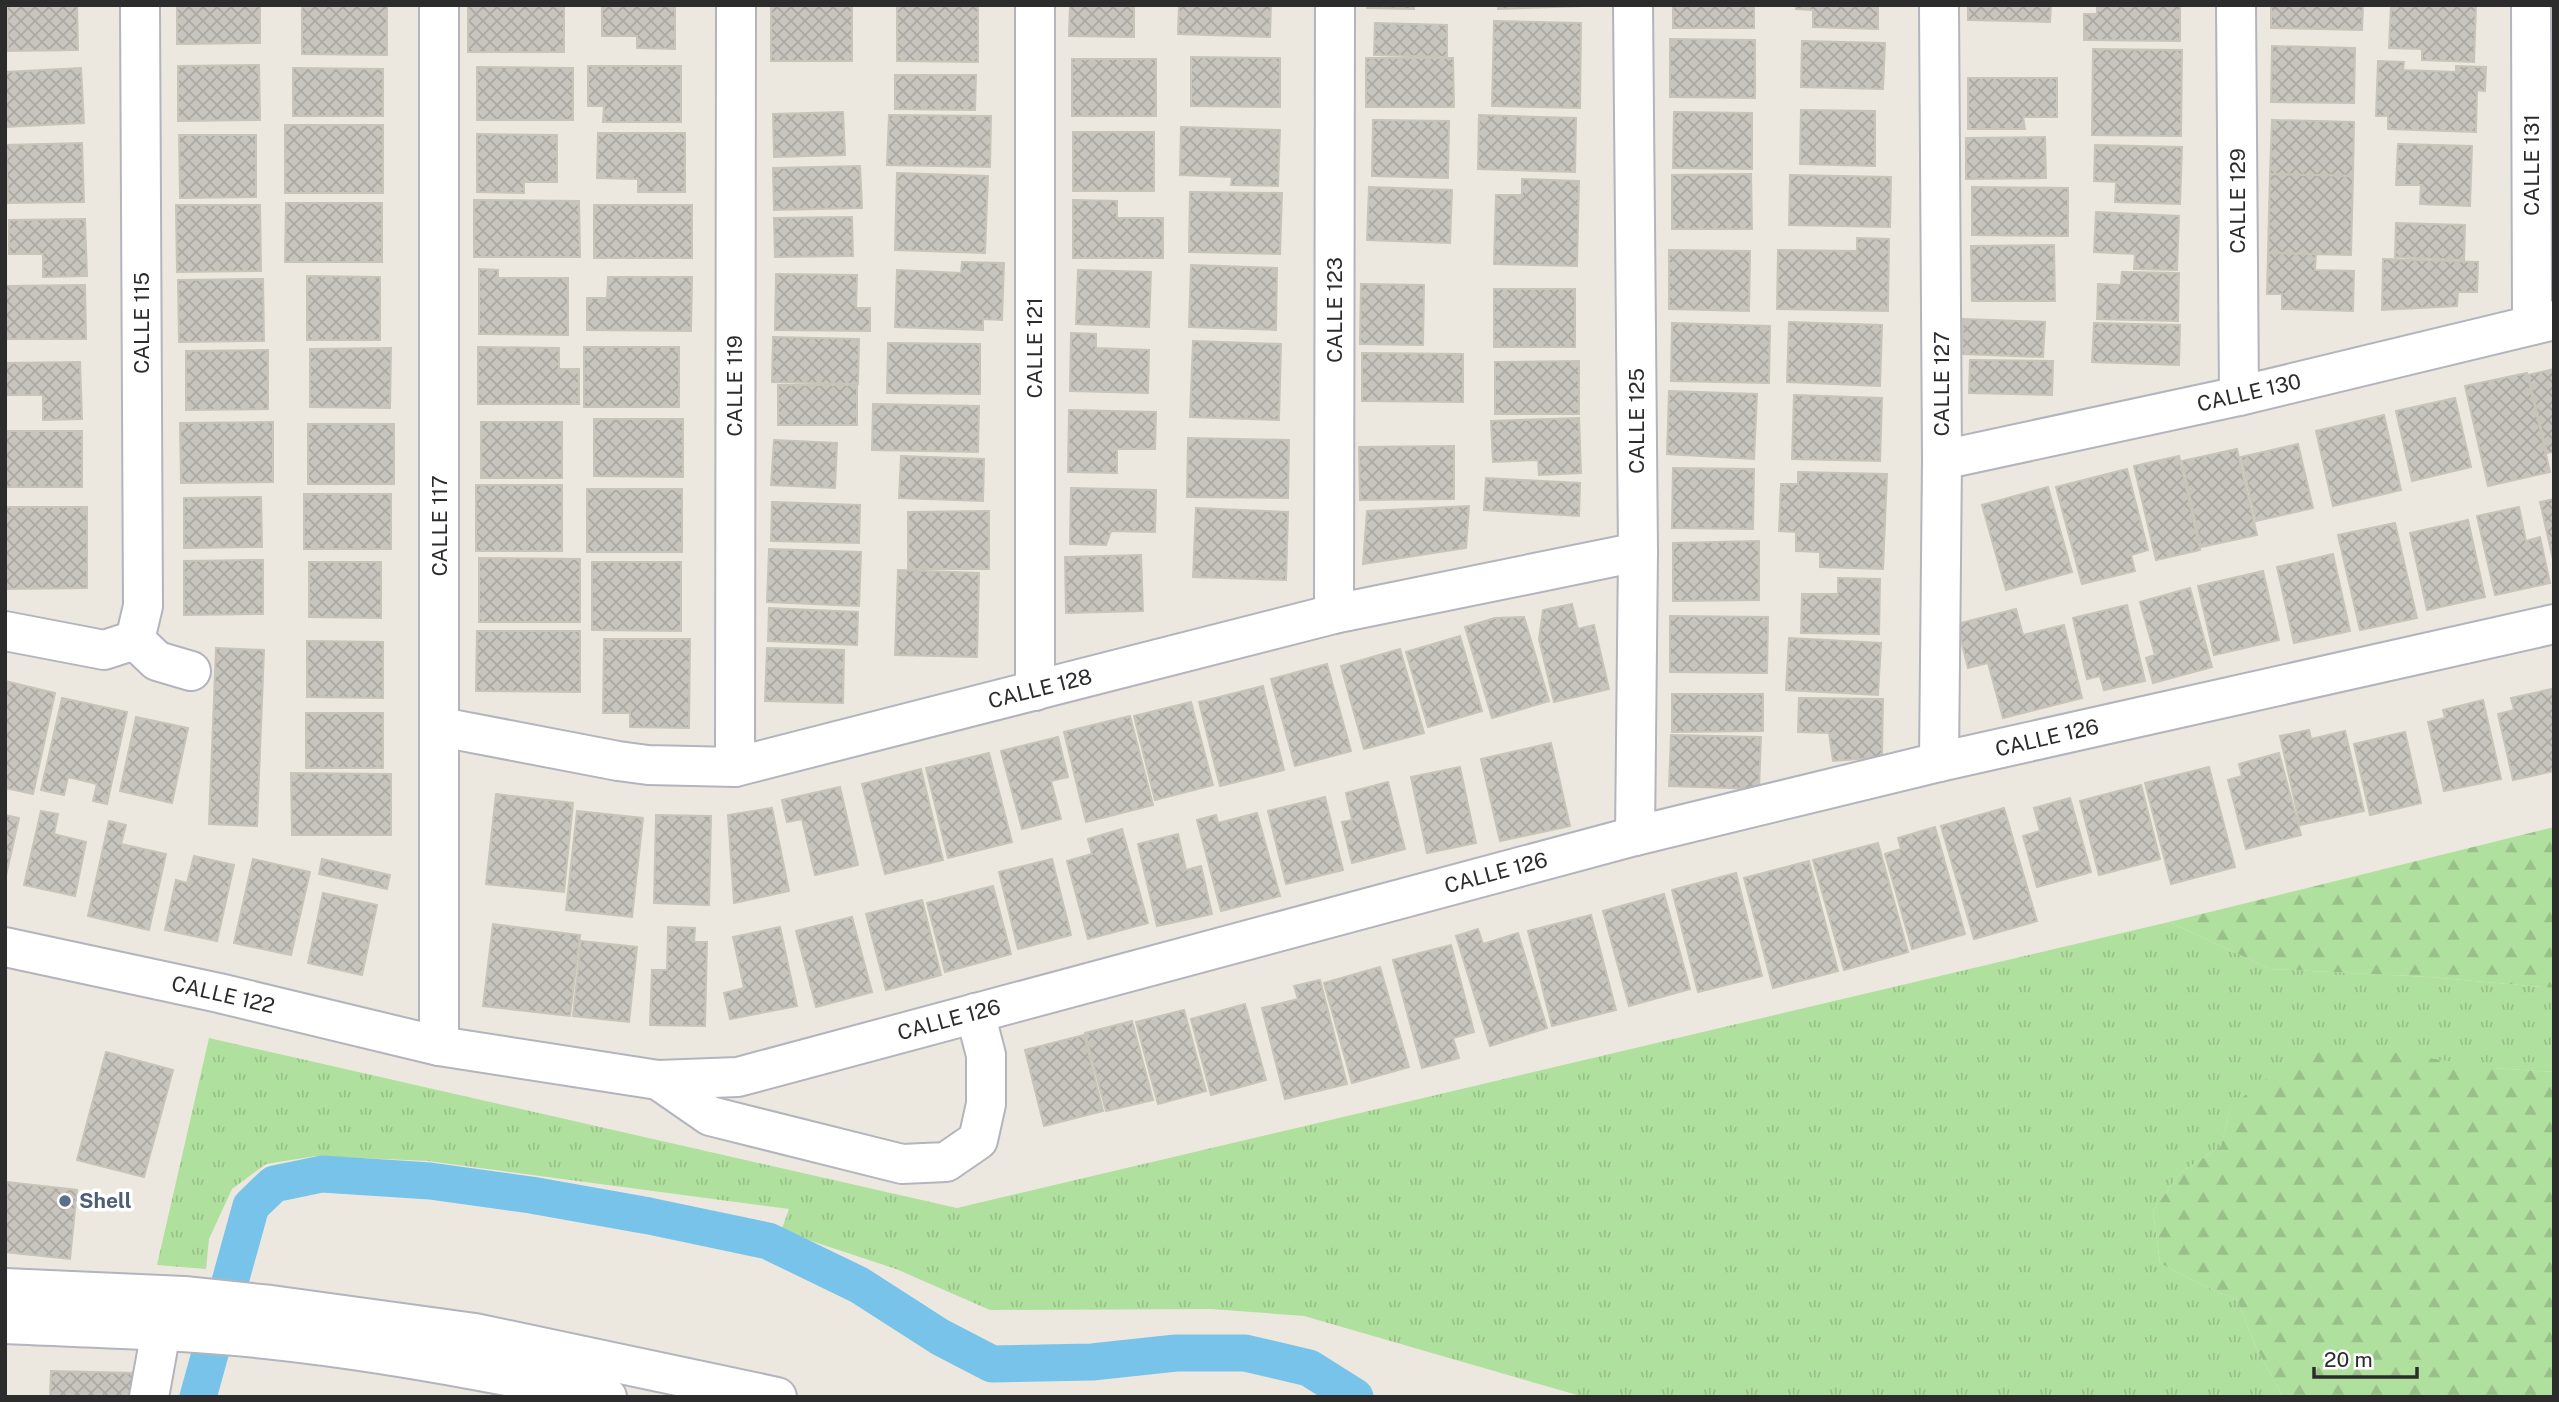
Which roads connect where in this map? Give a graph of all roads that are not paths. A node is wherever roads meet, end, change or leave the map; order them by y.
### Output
1 (140, 5) edge
2 (439, 5) edge
3 (736, 5) edge
4 (1035, 5) edge
5 (1335, 5) edge
6 (1633, 5) edge
7 (1939, 5) edge
8 (2236, 5) edge
9 (2531, 5) edge
10 (2543, 322) edge
11 (2239, 396) junction
12 (1942, 460) junction
13 (1638, 552) junction
14 (1334, 614) junction
15 (2554, 624) edge
16 (5, 631) edge
17 (135, 640) junction
18 (191, 671) dead end
19 (1035, 691) junction
20 (441, 727) junction
21 (1939, 762) junction
22 (735, 767) junction
23 (1635, 836) junction
24 (5, 947) edge
25 (975, 1013) junction
26 (439, 1046) junction
27 (658, 1080) junction
28 (5, 1288) edge
29 (174, 1320) junction
30 (269, 1322) junction
31 (5, 1324) edge
32 (149, 1397) edge
33 (607, 1397) edge
34 (777, 1397) edge

1 - 17 street, CALLE 115
2 - 20 street, CALLE 117
3 - 22 street, CALLE 119
4 - 19 street, CALLE 121
5 - 14 street, CALLE 123
6 - 13 street, CALLE 125
7 - 12 street, CALLE 127
8 - 11 street, CALLE 129
9 - 10 street, CALLE 131
10 - 11 street, CALLE 130
11 - 12 street, CALLE 130
12 - 21 street, CALLE 127
13 - 14 street, CALLE 128
13 - 23 street, CALLE 125
14 - 19 street, CALLE 128
15 - 21 street, CALLE 126
16 - 17 street
17 - 18 street
19 - 22 street, CALLE 128
20 - 22 street, CALLE 128
20 - 26 street, CALLE 117
21 - 23 street, CALLE 126
23 - 25 street, CALLE 126
24 - 26 street, CALLE 122
25 - 27 street, CALLE 126
25 - 27 street
26 - 27 street, CALLE 126
28 - 29 street
29 - 30 street
29 - 31 street
29 - 32 street
30 - 33 street
30 - 34 street

